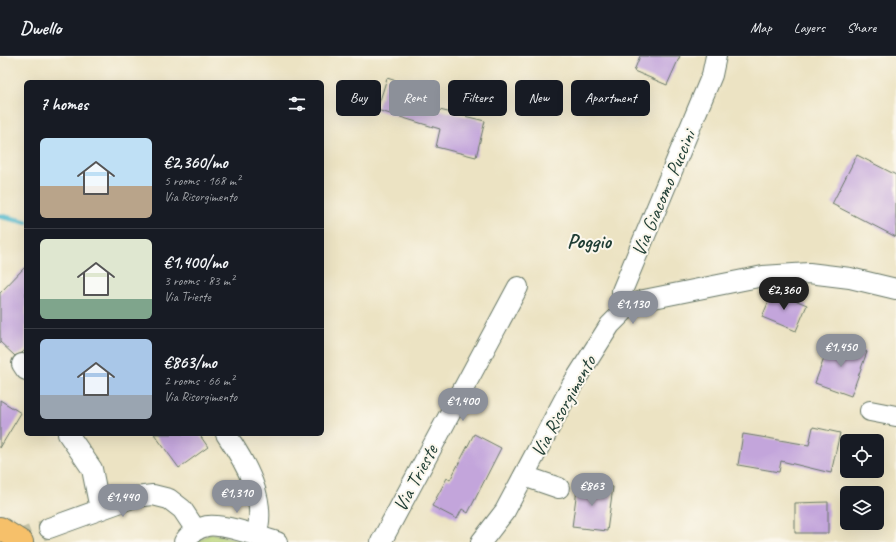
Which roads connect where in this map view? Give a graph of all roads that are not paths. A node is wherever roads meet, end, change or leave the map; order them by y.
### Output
1 (716, 56) edge
2 (518, 287) dead end
3 (896, 288) edge
4 (627, 308) junction
5 (870, 411) dead end
6 (896, 416) edge
7 (69, 436) edge
8 (227, 436) edge
9 (524, 476) junction
10 (559, 488) dead end
11 (100, 509) junction
12 (0, 528) edge
13 (49, 528) tunnel mouth
14 (256, 535) junction
15 (190, 536) edge
16 (22, 542) edge
17 (277, 542) edge
18 (381, 542) edge
19 (482, 542) edge

1 - 4 street, Via Giacomo Puccini
2 - 18 street, Via Trieste
3 - 4 street, Via Risorgimento
4 - 9 street, Via Risorgimento
5 - 6 street
7 - 11 street
8 - 14 street
9 - 10 street, Via Risorgimento
9 - 19 street, Via Risorgimento
11 - 13 street
11 - 15 street
12 - 16 main road
14 - 15 street
14 - 17 street

